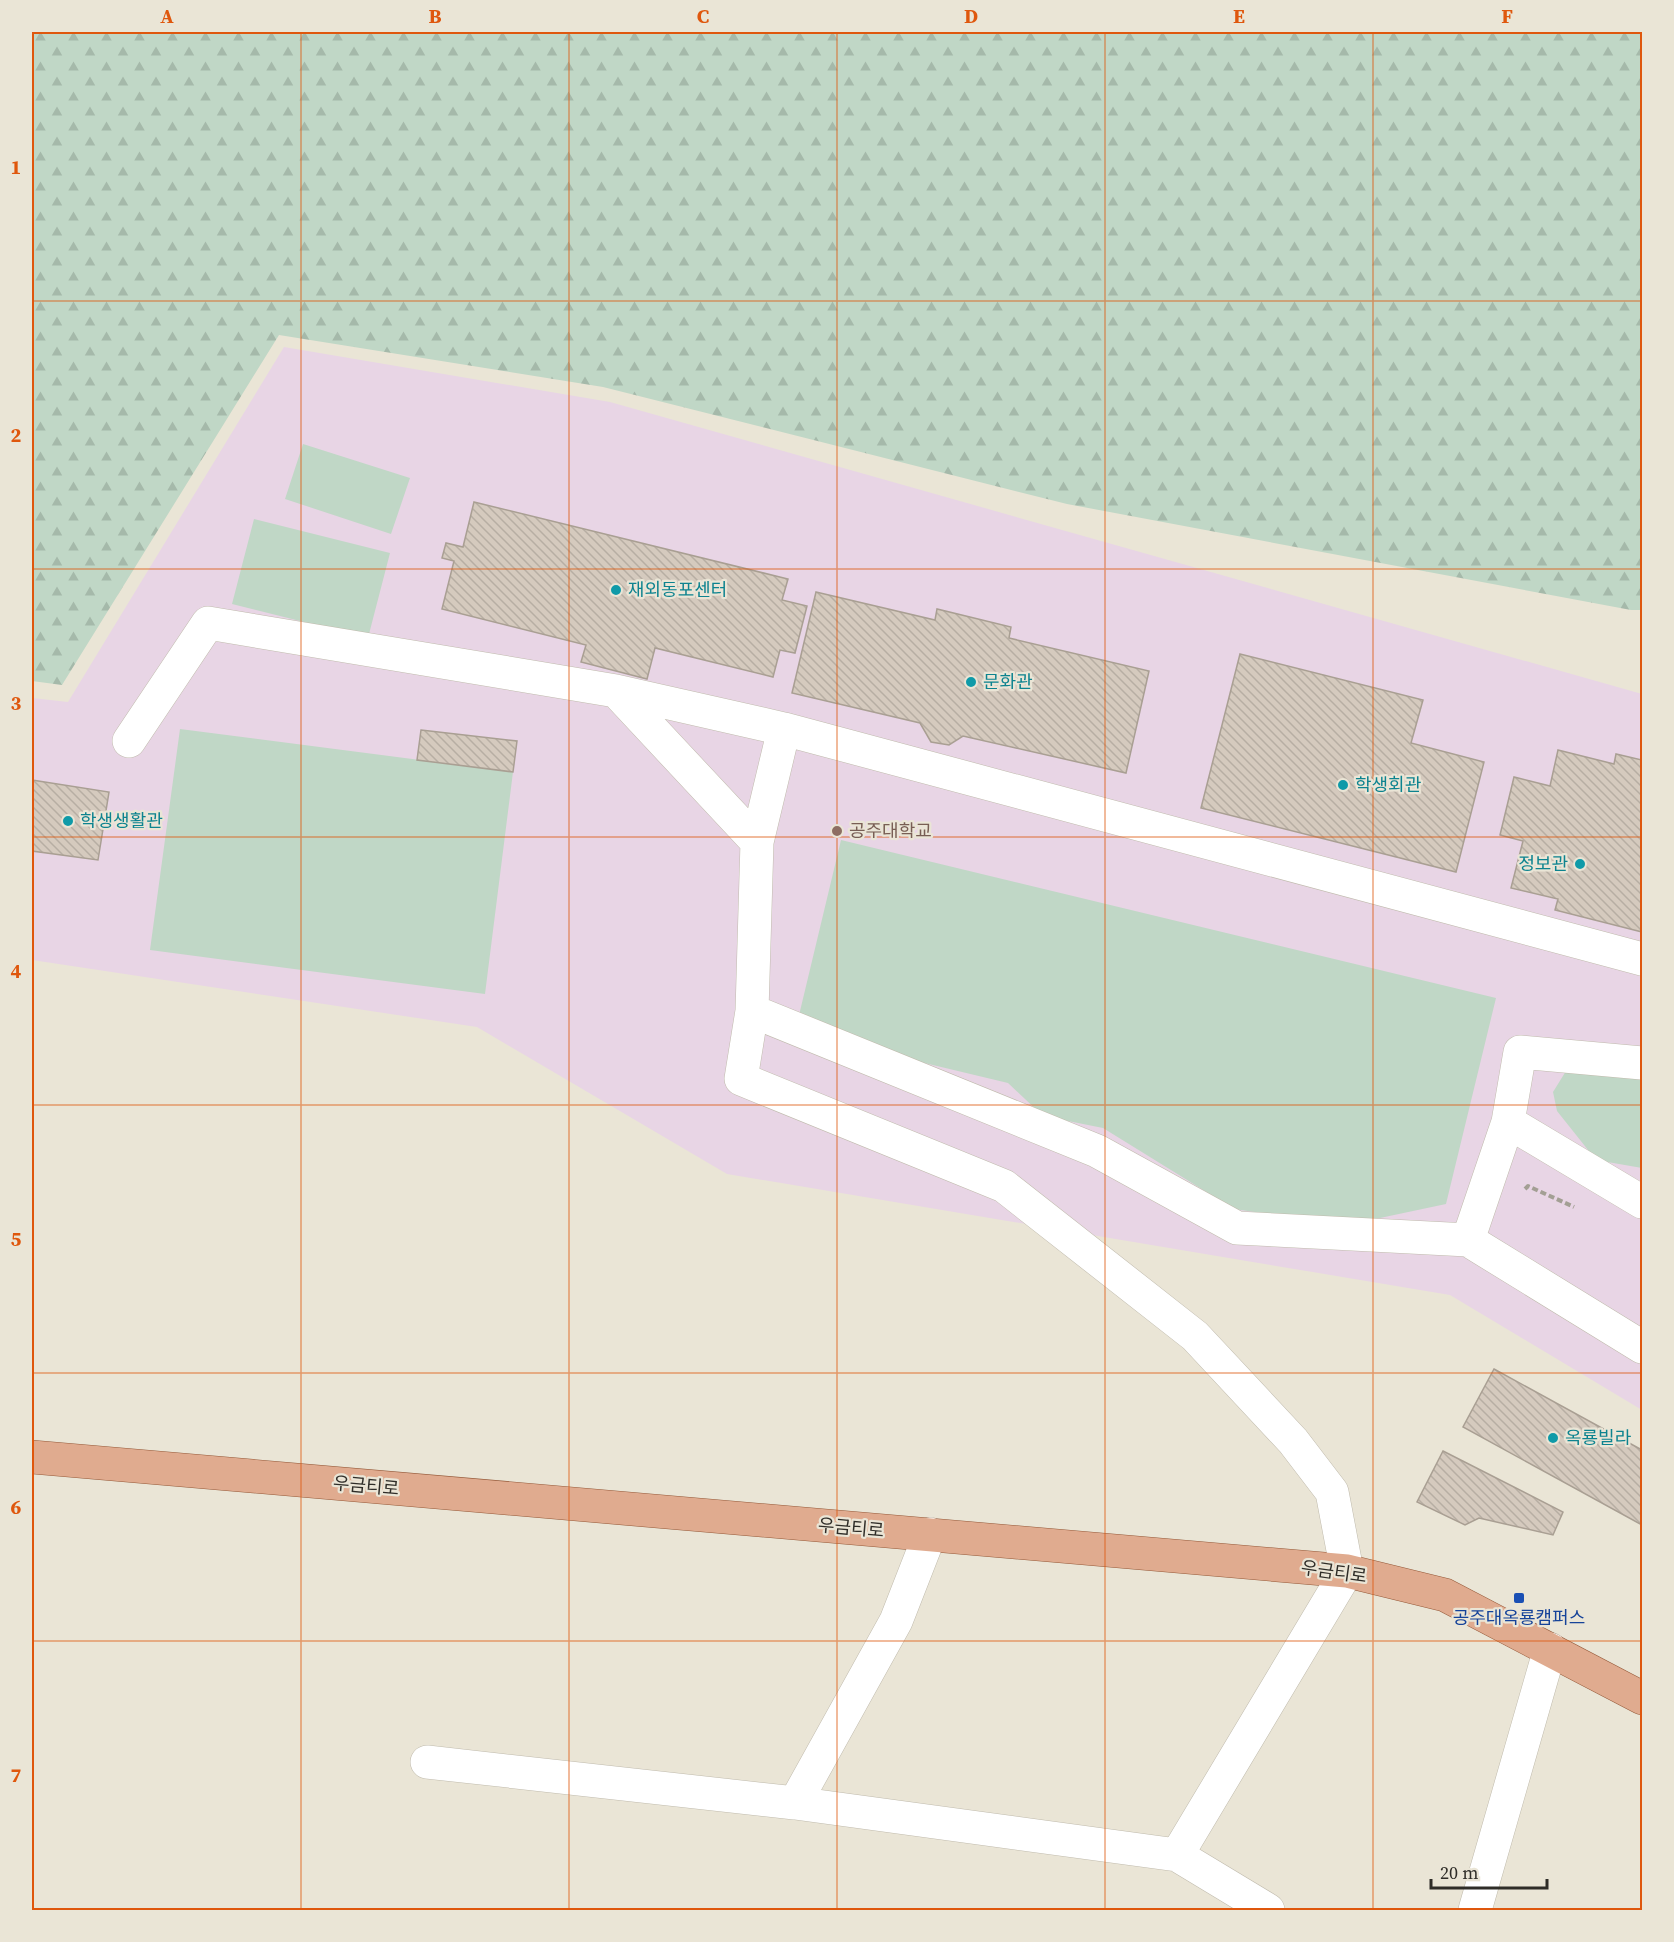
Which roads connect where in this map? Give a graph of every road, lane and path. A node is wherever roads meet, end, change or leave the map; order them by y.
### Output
1 (616, 692) junction
2 (784, 729) junction
3 (129, 741) dead end
4 (757, 842) junction
5 (1642, 959) edge
6 (752, 1011) junction
7 (1642, 1063) edge
8 (1508, 1122) junction
9 (1642, 1202) edge
10 (1468, 1240) junction
11 (1642, 1347) edge
12 (32, 1457) edge
13 (930, 1534) junction
14 (1347, 1571) junction
15 (1550, 1649) junction
16 (1642, 1698) edge
17 (427, 1762) dead end
18 (795, 1803) junction
19 (1177, 1856) junction
20 (1268, 1911) edge
21 (1476, 1911) edge

1 - 2 street
1 - 3 street
1 - 4 street
2 - 4 street
2 - 5 street
4 - 6 street
6 - 10 street
6 - 14 street
7 - 8 street
8 - 9 street
8 - 10 street
10 - 11 street
12 - 13 main road, 우금티로
13 - 14 main road, 우금티로
13 - 18 street
14 - 15 main road, 우금티로
14 - 19 street
15 - 16 main road, 우금티로
15 - 21 street
17 - 18 street
18 - 19 street
19 - 20 street

